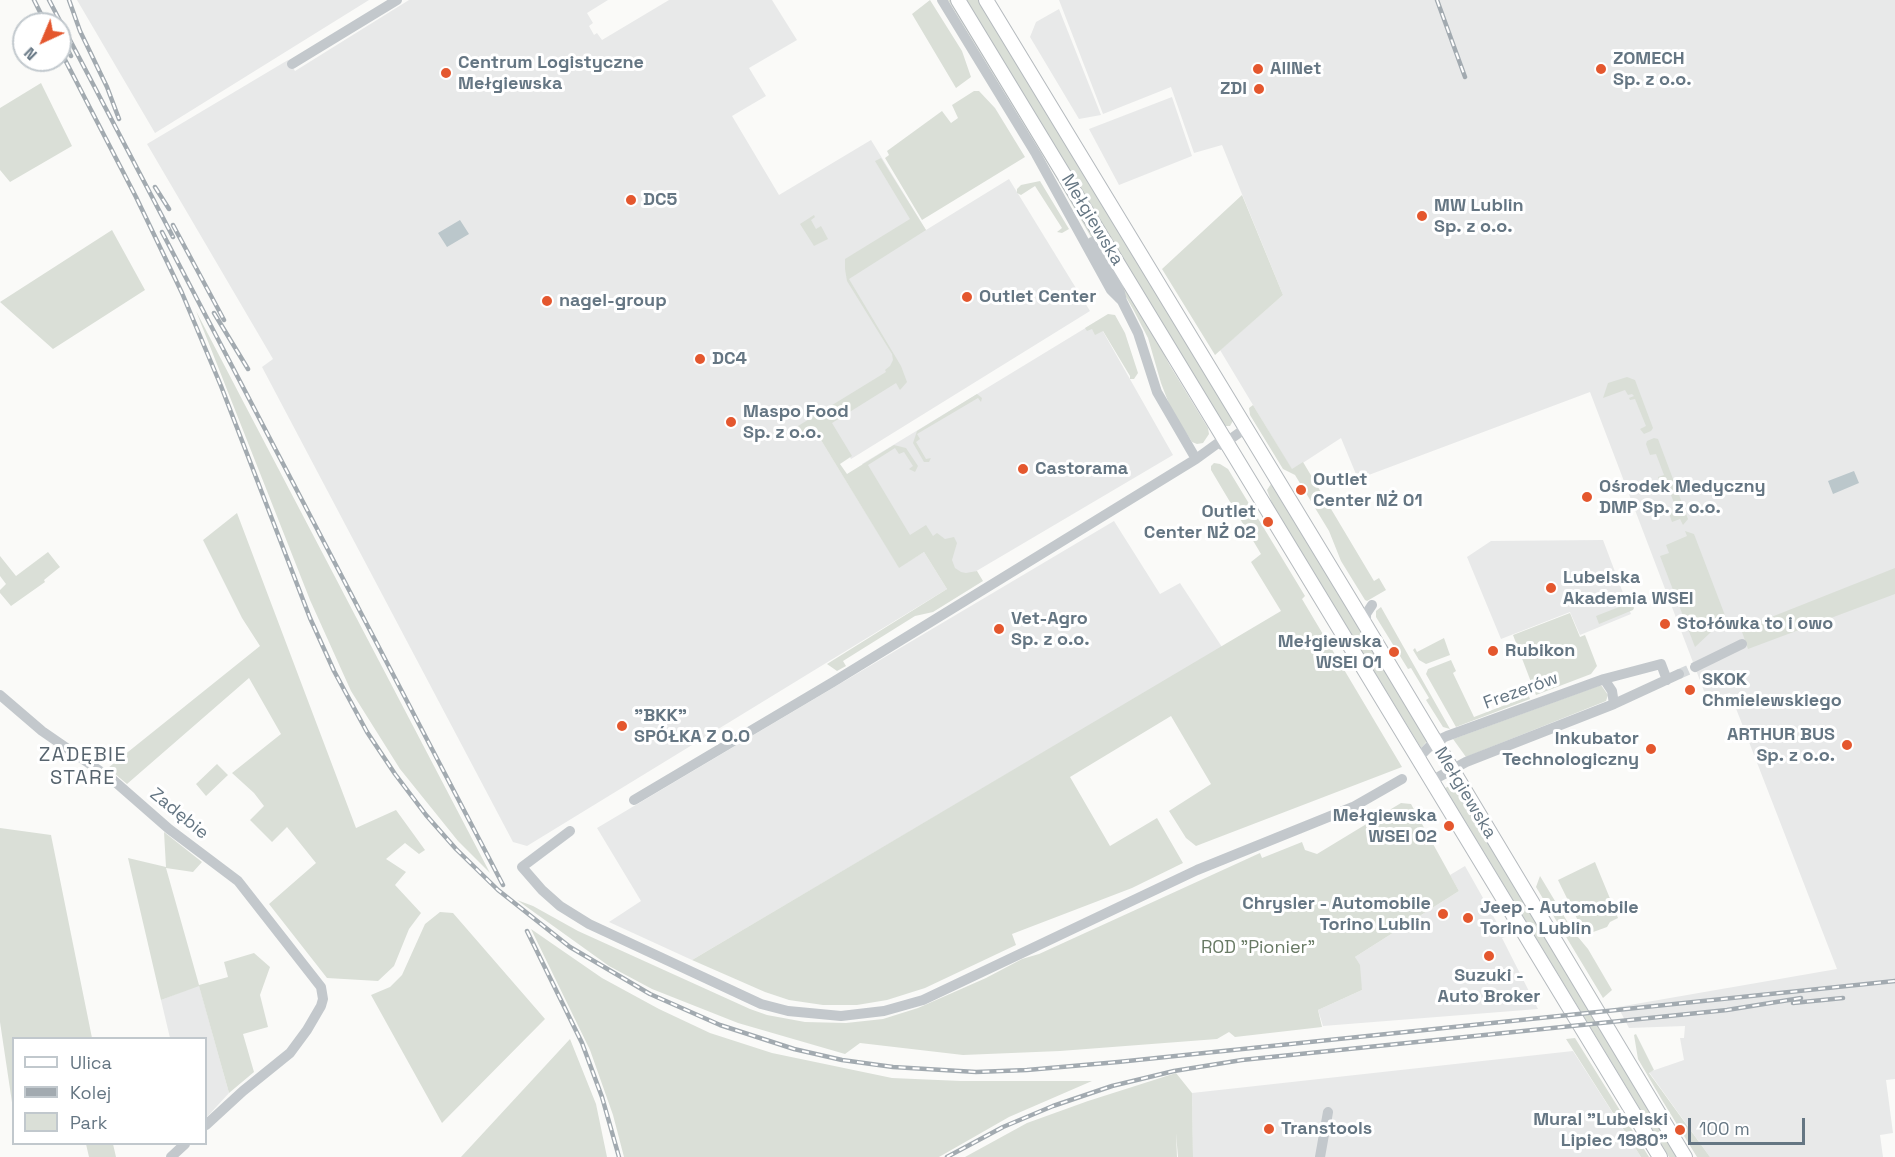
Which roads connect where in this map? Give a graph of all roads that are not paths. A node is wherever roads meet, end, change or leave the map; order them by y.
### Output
1 (397, 0) edge
2 (942, 0) edge
3 (958, 0) edge
4 (986, 0) edge
5 (292, 64) dead end
6 (1246, 428) junction
7 (1221, 446) junction
8 (1196, 459) junction
9 (1279, 483) junction
10 (1257, 491) junction
11 (1742, 644) dead end
12 (1695, 667) tunnel mouth
13 (1679, 674) tunnel mouth
14 (1604, 679) junction
15 (1667, 680) junction
16 (0, 695) edge
17 (1614, 704) junction
18 (1434, 742) junction
19 (1419, 757) junction
20 (1452, 769) junction
21 (1402, 779) dead end
22 (1433, 780) junction
23 (634, 800) dead end
24 (570, 831) dead end
25 (1328, 1112) dead end
26 (207, 1124) edge
27 (183, 1145) edge
28 (171, 1157) edge
29 (1320, 1157) edge
30 (1660, 1157) edge
31 (1685, 1157) edge

1 - 5 street
2 - 8 street, Mełgiewska
3 - 7 main road, Mełgiewska
4 - 6 main road, Mełgiewska
6 - 7 street
6 - 9 main road, Mełgiewska
7 - 8 street
7 - 10 main road, Mełgiewska
8 - 23 street
9 - 10 main road
9 - 18 main road, Mełgiewska
10 - 19 main road, Mełgiewska
11 - 12 street
13 - 15 street
14 - 15 street, Frezerów
14 - 17 street
14 - 18 street, Frezerów
15 - 17 street
16 - 26 street, Zadębie
17 - 20 street
18 - 19 street, Frezerów
18 - 20 main road, Mełgiewska
19 - 22 main road, Mełgiewska
20 - 22 street
20 - 31 main road, Mełgiewska
21 - 24 street
22 - 30 main road, Mełgiewska
25 - 29 street
27 - 28 street

